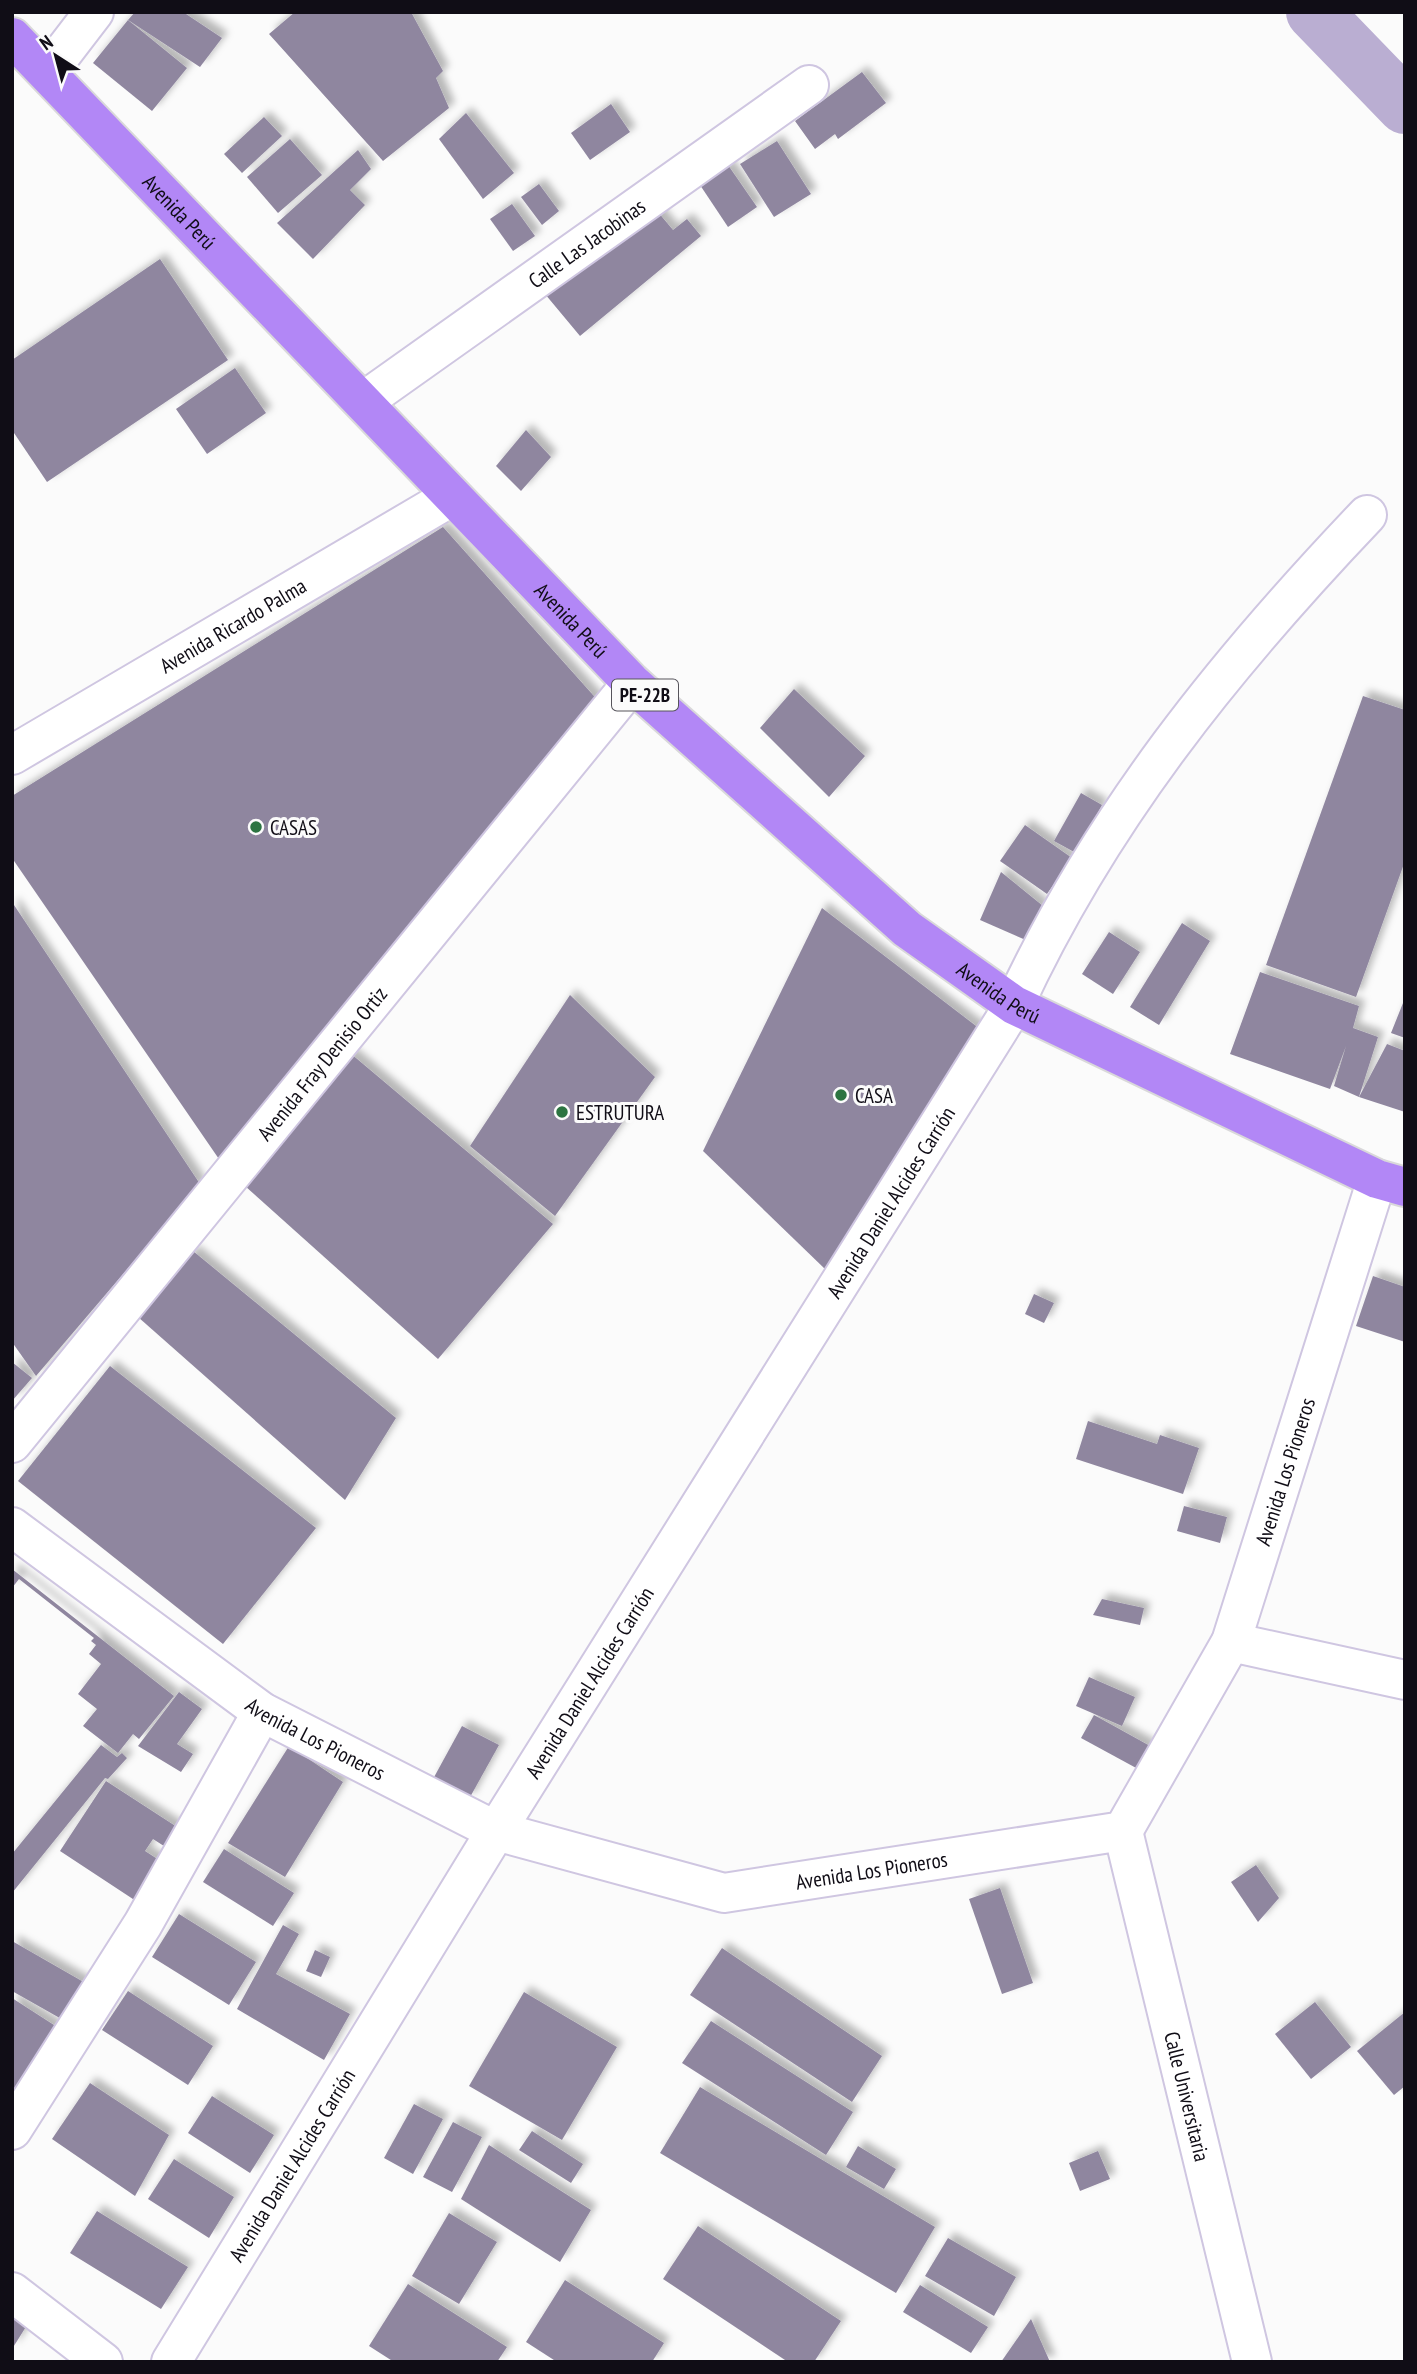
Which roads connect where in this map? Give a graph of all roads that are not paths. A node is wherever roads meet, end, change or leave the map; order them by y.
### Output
1 (94, 12) edge
2 (12, 37) edge
3 (48, 72) junction
4 (809, 85) dead end
5 (365, 401) junction
6 (451, 497) junction
7 (1367, 515) dead end
8 (632, 683) junction
9 (12, 755) edge
10 (1014, 1005) junction
11 (1391, 1183) edge
12 (12, 1443) edge
13 (12, 1527) edge
14 (1231, 1642) junction
15 (1405, 1680) edge
16 (262, 1712) junction
17 (496, 1831) junction
18 (1123, 1831) junction
19 (12, 2130) edge
20 (12, 2292) edge
21 (103, 2362) edge
22 (171, 2362) edge
23 (1252, 2362) edge

1 - 3 street
2 - 3 highway, Avenida Perú / PE-22B
3 - 5 highway, Avenida Perú / PE-22B
4 - 5 street, Calle Las Jacobinas
5 - 6 highway, Avenida Perú / PE-22B
6 - 8 highway, Avenida Perú / PE-22B
6 - 9 street, Avenida Ricardo Palma
7 - 10 street, Avenida Daniel Alcides Carrión
8 - 10 highway, Avenida Perú / PE-22B
8 - 12 street, Avenida Fray Denisio Ortiz
10 - 11 highway, Avenida Perú / PE-22B
10 - 17 street, Avenida Daniel Alcides Carrión
11 - 14 street, Avenida Los Pioneros
13 - 16 street, Avenida Los Pioneros
14 - 15 street
14 - 18 street, Avenida Los Pioneros
16 - 17 street, Avenida Los Pioneros
16 - 19 street
17 - 18 street, Avenida Los Pioneros
17 - 22 street, Avenida Daniel Alcides Carrión
18 - 23 street, Calle Universitaria
20 - 21 street

